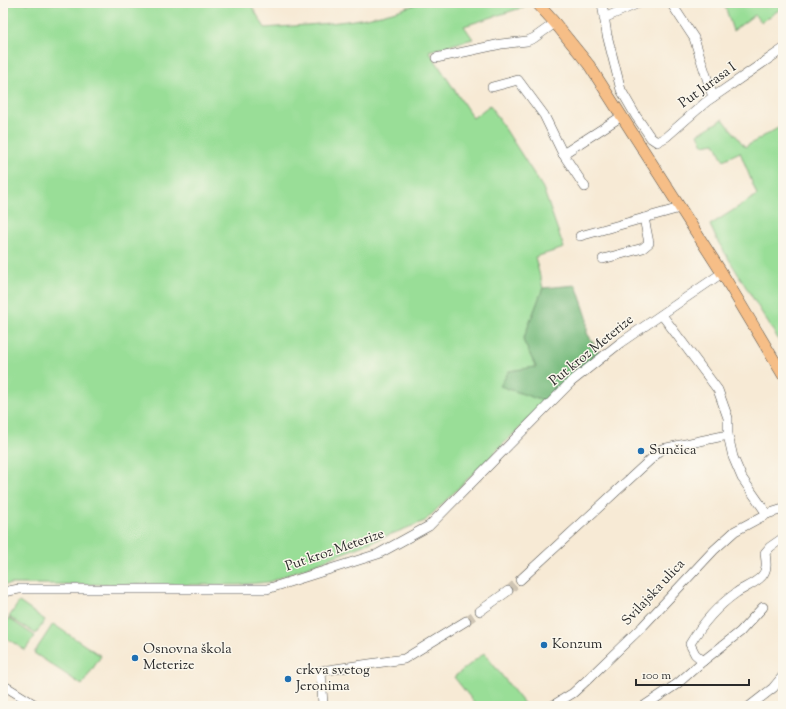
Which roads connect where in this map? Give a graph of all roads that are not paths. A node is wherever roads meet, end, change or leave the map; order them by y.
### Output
1 (537, 3) edge
2 (602, 3) edge
3 (638, 3) edge
4 (671, 3) edge
5 (604, 18) junction
6 (555, 23) junction
7 (783, 50) edge
8 (436, 58) dead end
9 (492, 87) dead end
10 (713, 97) junction
11 (622, 116) junction
12 (563, 154) junction
13 (586, 187) dead end
14 (680, 208) junction
15 (644, 218) junction
16 (580, 236) dead end
17 (603, 259) dead end
18 (722, 273) junction
19 (662, 314) junction
20 (783, 376) edge
21 (728, 435) junction
22 (783, 509) edge
23 (767, 514) junction
24 (783, 538) edge
25 (520, 580) tunnel mouth
26 (508, 591) tunnel mouth
27 (3, 592) edge
28 (763, 607) dead end
29 (480, 611) tunnel mouth
30 (466, 621) tunnel mouth
31 (703, 661) junction
32 (783, 676) edge
33 (3, 685) edge
34 (37, 706) edge
35 (323, 706) edge
36 (552, 706) edge
37 (644, 706) edge
38 (750, 706) edge

1 - 6 main road
2 - 5 street
3 - 5 street
4 - 10 street
5 - 10 street, Put Jurasa I
6 - 8 street
6 - 11 main road
7 - 10 street, Put Jurasa I
9 - 12 street
11 - 12 street
11 - 14 main road
12 - 13 street
14 - 15 street
14 - 18 main road
15 - 16 street
15 - 17 street
18 - 19 street, Put kroz Meterize
18 - 20 main road
19 - 21 street
19 - 27 street, Put kroz Meterize
21 - 23 street
21 - 25 street
22 - 23 street, Svilajska ulica
23 - 36 street, Svilajska ulica
24 - 31 street
26 - 29 street
28 - 31 street
30 - 35 street
31 - 37 street
32 - 38 street
33 - 34 street

